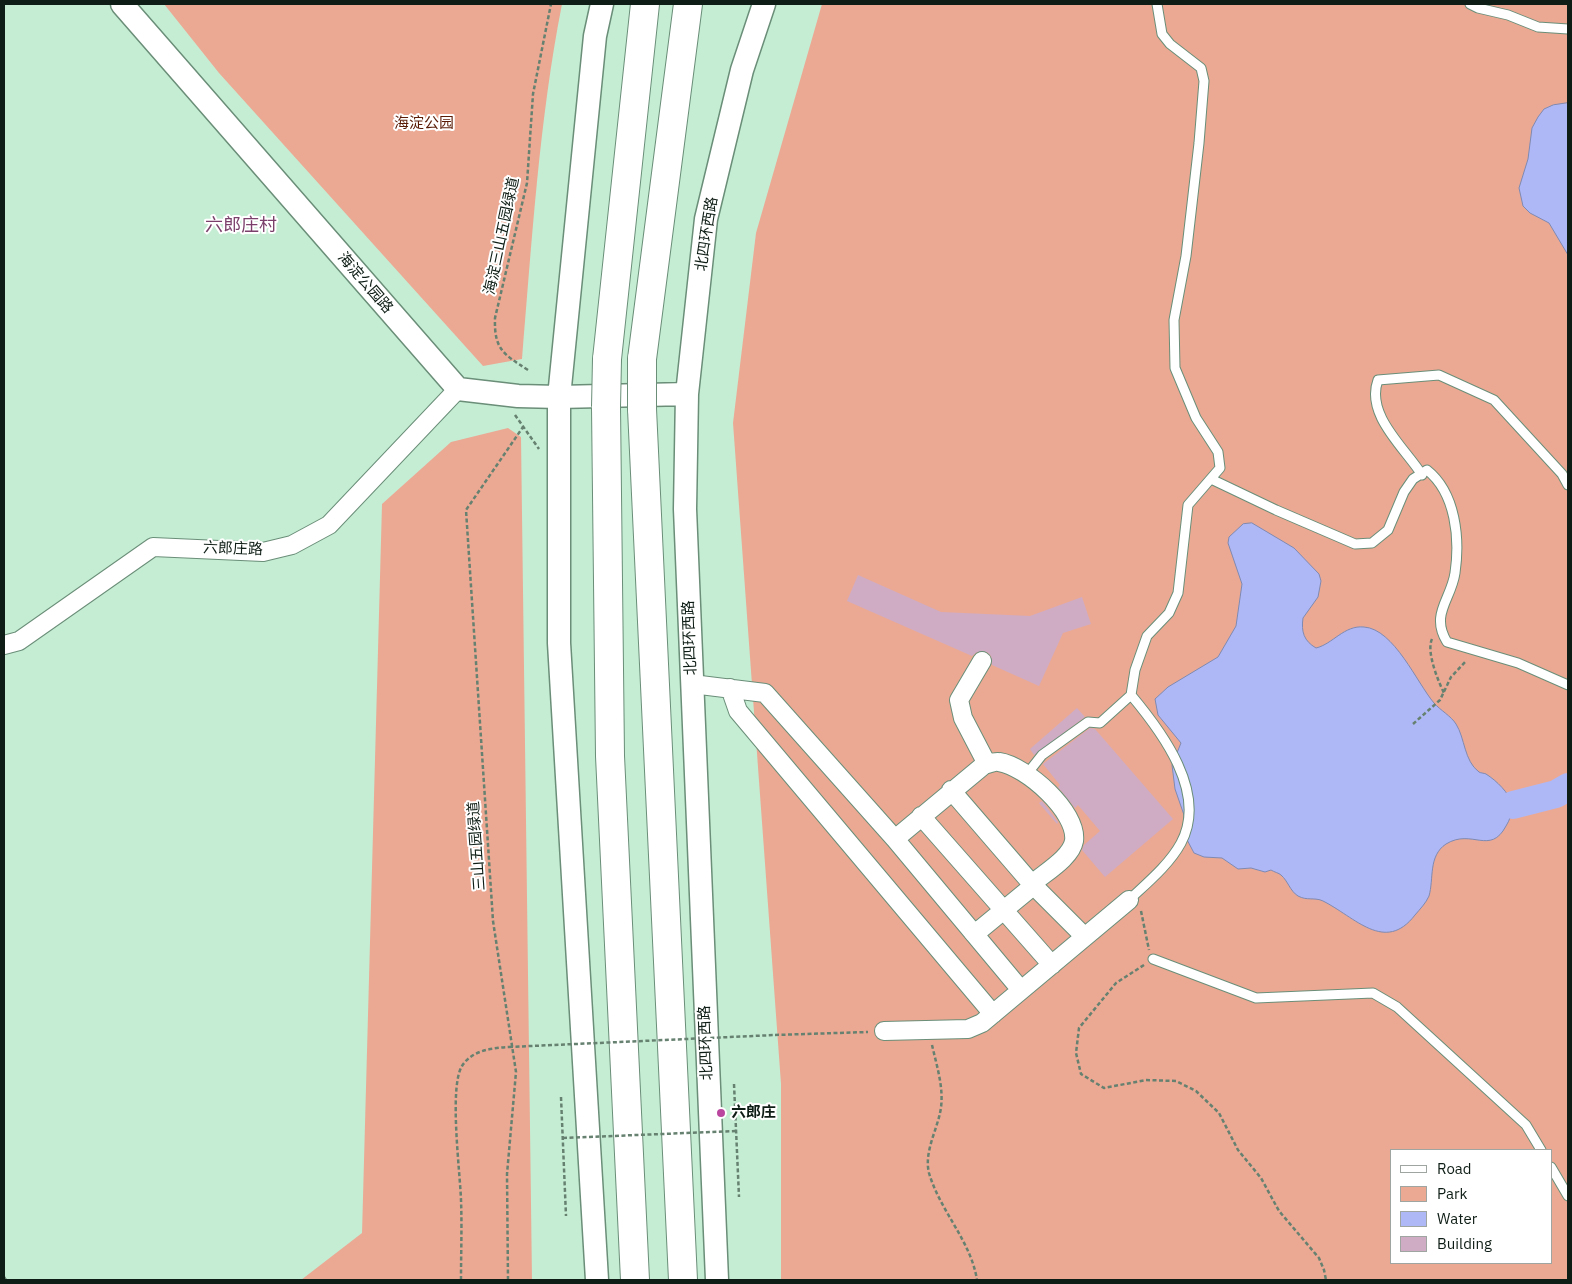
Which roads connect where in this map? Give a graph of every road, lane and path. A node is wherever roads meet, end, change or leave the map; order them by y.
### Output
1 (122, 4) edge
2 (551, 4) edge
3 (602, 4) edge
4 (645, 4) edge
5 (688, 4) edge
6 (764, 4) edge
7 (1157, 4) edge
8 (1470, 4) edge
9 (1568, 29) edge
10 (528, 370) dead end
11 (458, 389) junction
12 (687, 394) junction
13 (559, 397) junction
14 (544, 456) dead end
15 (1422, 475) junction
16 (1211, 479) junction
17 (1568, 485) edge
18 (1440, 631) junction
19 (4, 645) edge
20 (1479, 650) junction
21 (982, 661) dead end
22 (692, 684) junction
23 (1568, 685) edge
24 (730, 688) junction
25 (1444, 693) junction
26 (1131, 695) junction
27 (1413, 724) dead end
28 (987, 764) junction
29 (1027, 774) junction
30 (951, 790) junction
31 (921, 816) junction
32 (894, 839) junction
33 (1032, 884) junction
34 (1133, 896) junction
35 (1004, 910) junction
36 (973, 933) junction
37 (1085, 937) junction
38 (1153, 959) junction
39 (1052, 964) junction
40 (1021, 990) junction
41 (993, 1014) junction
42 (928, 1030) junction
43 (884, 1031) joint
44 (734, 1084) dead end
45 (561, 1096) dead end
46 (736, 1131) junction
47 (563, 1138) junction
48 (1540, 1149) edge
49 (1552, 1169) edge
50 (1568, 1196) edge
51 (739, 1197) dead end
52 (566, 1216) dead end
53 (4, 1277) edge
54 (6, 1280) edge
55 (460, 1280) edge
56 (508, 1280) edge
57 (597, 1280) edge
58 (635, 1280) edge
59 (683, 1280) edge
60 (717, 1280) edge
61 (977, 1280) edge
62 (1326, 1280) edge

1 - 11 street, 海淀公园路
2 - 10 path, 海淀三山五园绿道
3 - 13 street
4 - 58 highway, bridge
5 - 59 highway, bridge
6 - 12 street, 北四环西路
7 - 16 lane
8 - 9 lane
11 - 13 street
11 - 19 street, 六郎庄路
12 - 13 street
12 - 22 street, 北四环西路
13 - 57 street
14 - 56 path, 三山五园绿道
15 - 16 lane
15 - 17 lane
15 - 18 lane
16 - 26 lane
18 - 20 lane
18 - 25 path
20 - 23 lane
20 - 25 path
21 - 28 street
22 - 24 street
22 - 60 street, 北四环西路
24 - 32 street
24 - 41 street
25 - 27 path
26 - 29 lane
26 - 34 lane
28 - 29 street
28 - 30 street
29 - 33 street
30 - 31 street
30 - 33 street
31 - 32 street
31 - 35 street
32 - 36 street
33 - 35 street
33 - 37 street
34 - 37 street
34 - 38 path
35 - 36 street
35 - 39 street
36 - 40 street
37 - 39 street
38 - 48 lane
38 - 62 path
39 - 40 street
40 - 41 street
41 - 42 street
42 - 43 street
42 - 61 path
43 - 55 path, bridge
44 - 46 path
45 - 47 path
46 - 47 path, bridge
46 - 51 path
47 - 52 path
49 - 50 lane
53 - 54 path

